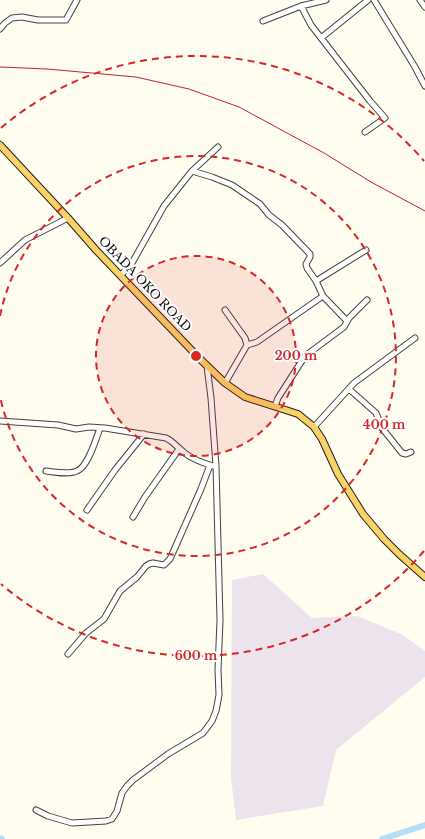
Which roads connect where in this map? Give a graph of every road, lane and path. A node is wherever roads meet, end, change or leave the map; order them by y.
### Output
1 (77, 0) edge
2 (326, 0) edge
3 (368, 0) edge
4 (374, 0) edge
5 (420, 0) edge
6 (301, 6) junction
7 (425, 7) edge
8 (263, 21) dead end
9 (0, 29) edge
10 (321, 38) junction
11 (425, 86) edge
12 (365, 132) dead end
13 (0, 145) edge
14 (218, 147) dead end
15 (192, 171) junction
16 (68, 218) junction
17 (366, 250) dead end
18 (0, 263) edge
19 (121, 275) junction
20 (316, 281) junction
21 (323, 296) junction
22 (367, 300) dead end
23 (225, 310) dead end
24 (347, 321) junction
25 (415, 338) dead end
26 (247, 345) junction
27 (207, 366) junction
28 (225, 383) junction
29 (349, 389) junction
30 (275, 406) junction
31 (0, 421) edge
32 (314, 427) junction
33 (100, 428) junction
34 (144, 434) junction
35 (179, 449) junction
36 (411, 452) dead end
37 (213, 466) junction
38 (46, 471) dead end
39 (87, 510) dead end
40 (133, 517) dead end
41 (425, 577) edge
42 (68, 654) dead end
43 (36, 810) dead end

1 - 9 street
2 - 6 street
3 - 10 street
4 - 11 street
5 - 7 street
6 - 8 street
6 - 10 street
10 - 12 street
13 - 16 main road, OBADA OKO ROAD
14 - 15 street
15 - 19 street
15 - 20 street
16 - 18 street
16 - 19 main road, OBADA OKO ROAD
17 - 20 street
19 - 27 main road, OBADA OKO ROAD
20 - 21 street
21 - 24 street
21 - 26 street
22 - 24 street
23 - 26 street
24 - 30 street
25 - 29 street
26 - 28 street
27 - 28 main road, OBADA OKO ROAD
27 - 37 street
28 - 30 main road, OBADA OKO ROAD
29 - 32 street
29 - 36 street
30 - 32 main road, OBADA OKO ROAD
31 - 33 street
32 - 41 main road, OBADA OKO ROAD
33 - 34 street
33 - 38 street
34 - 35 street
34 - 39 street
35 - 37 street
35 - 40 street
37 - 42 street
37 - 43 street

